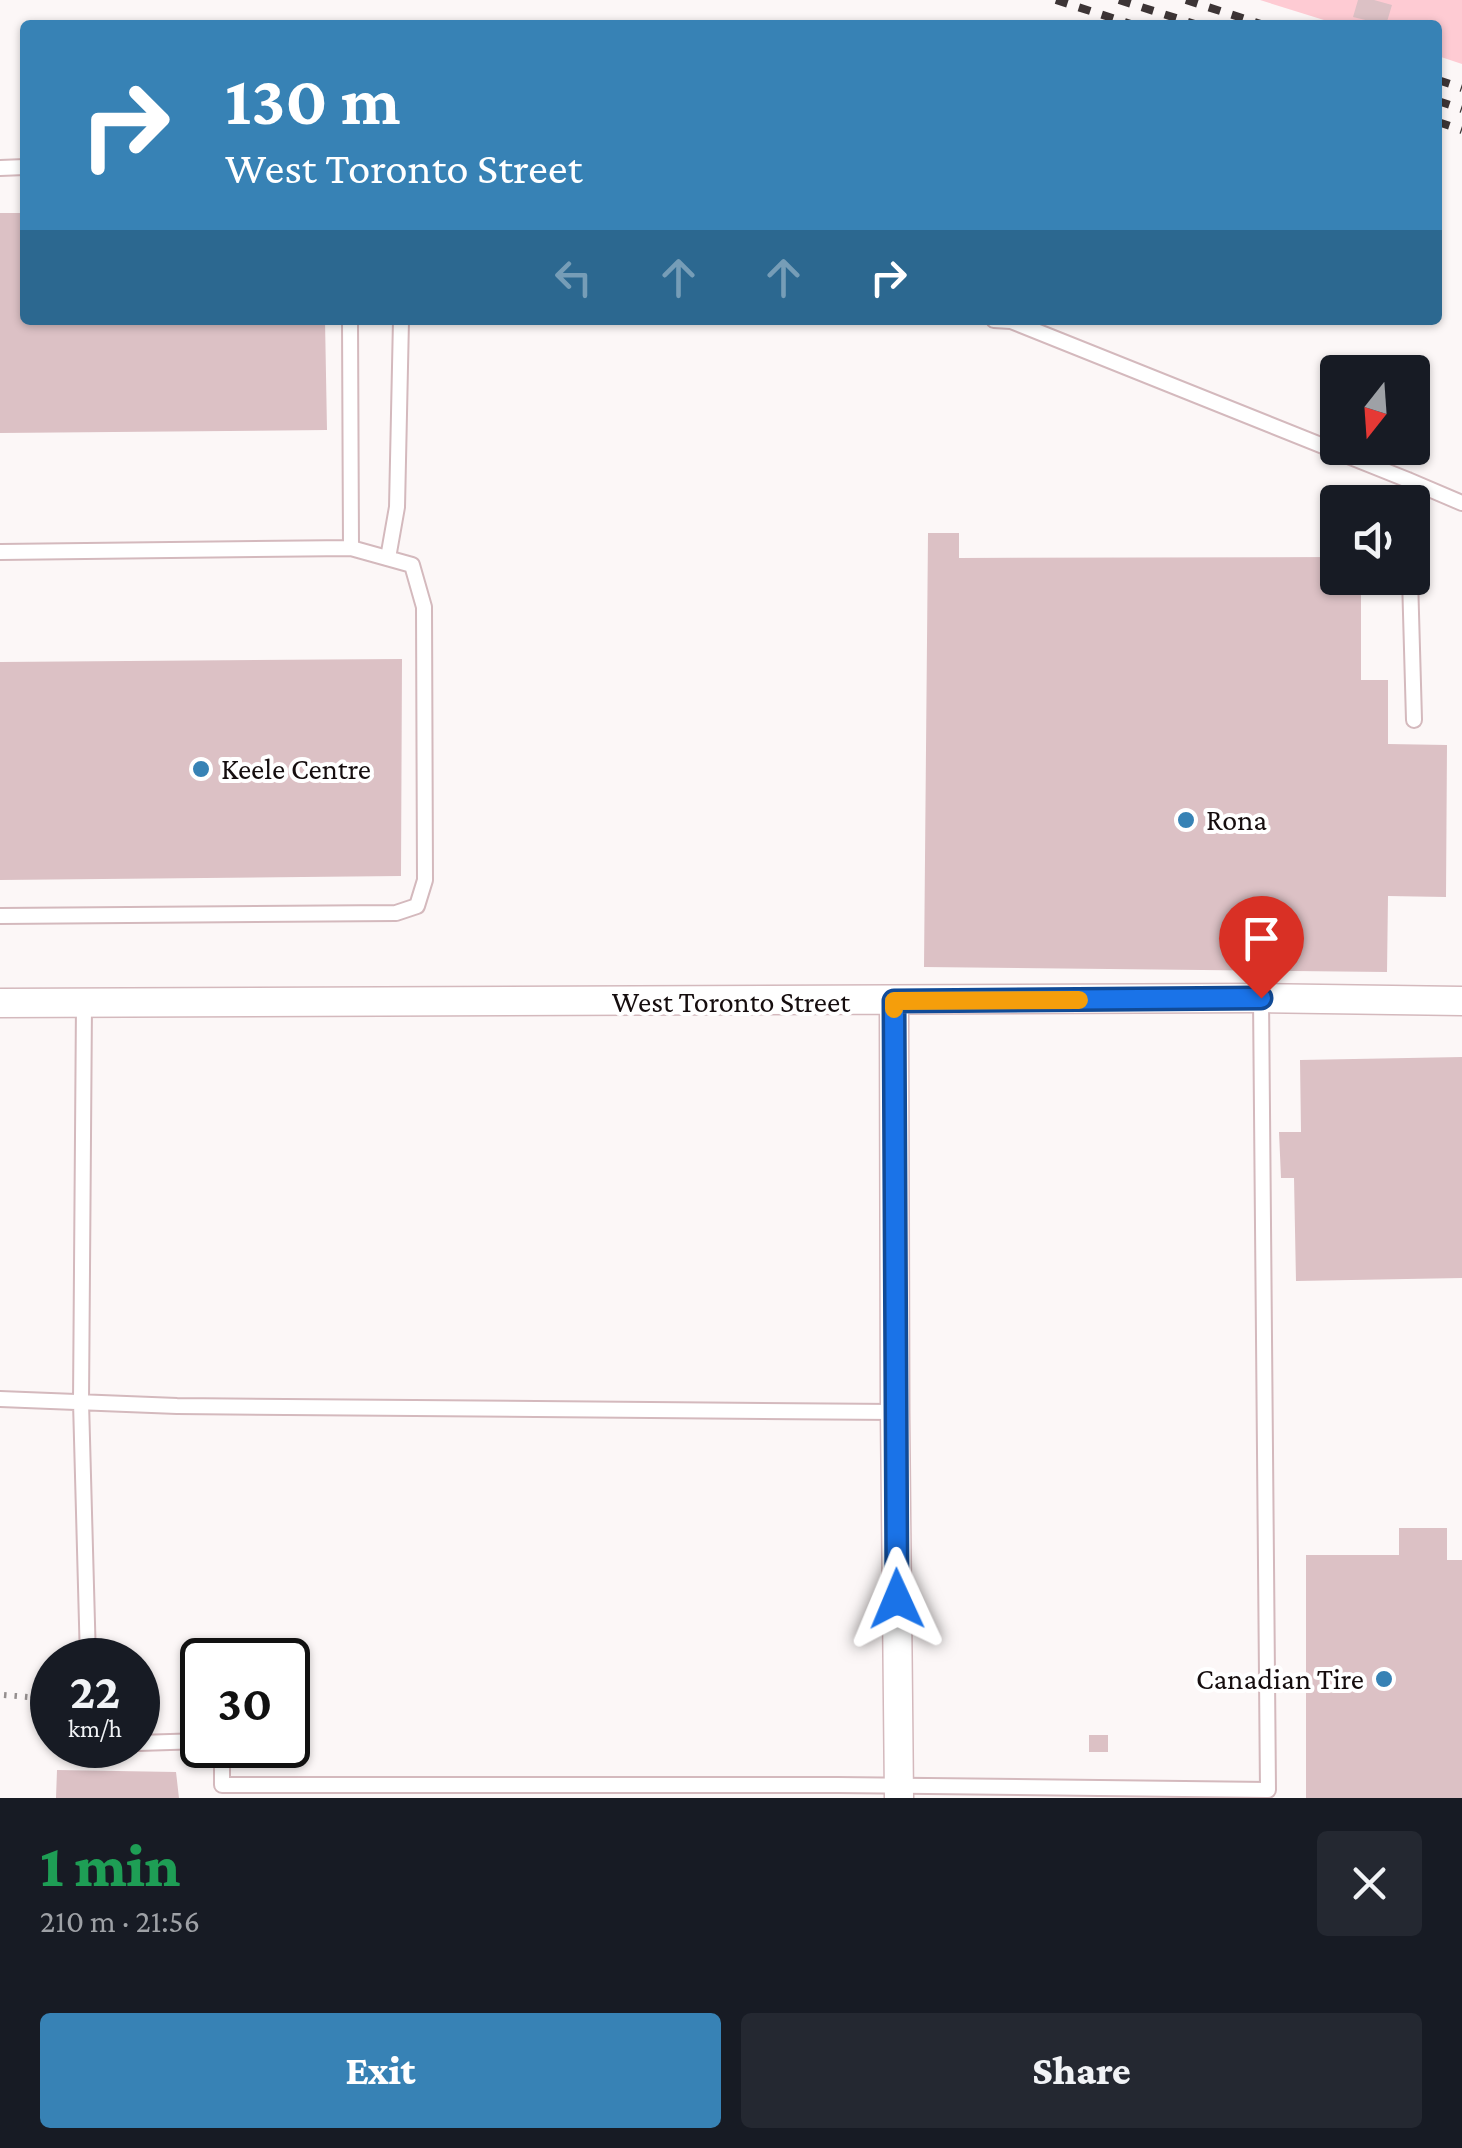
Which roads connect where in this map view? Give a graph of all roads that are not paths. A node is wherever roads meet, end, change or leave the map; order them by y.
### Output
1 (350, 325) edge
2 (401, 325) edge
3 (1021, 325) edge
4 (1408, 480) junction
5 (1408, 485) edge
6 (1462, 504) edge
7 (351, 548) junction
8 (0, 552) edge
9 (388, 558) junction
10 (1410, 595) edge
11 (1414, 720) dead end
12 (0, 916) edge
13 (1261, 998) junction
14 (1462, 1000) edge
15 (894, 1001) junction
16 (0, 1003) edge
17 (84, 1004) junction
18 (0, 1399) edge
19 (81, 1402) junction
20 (894, 1412) junction
21 (87, 1638) edge
22 (222, 1768) edge
23 (899, 1792) edge
24 (1064, 1792) edge

1 - 7 lane
2 - 9 lane
3 - 4 lane
4 - 5 lane
4 - 6 lane
7 - 8 lane
7 - 9 lane
9 - 12 lane
10 - 11 lane
13 - 14 street, West Toronto Street
13 - 15 street, West Toronto Street
13 - 24 lane
15 - 17 street, West Toronto Street
15 - 20 street
16 - 17 street, West Toronto Street
17 - 19 lane
18 - 19 lane
19 - 20 lane
19 - 21 lane
20 - 23 street
22 - 23 lane
23 - 24 lane

